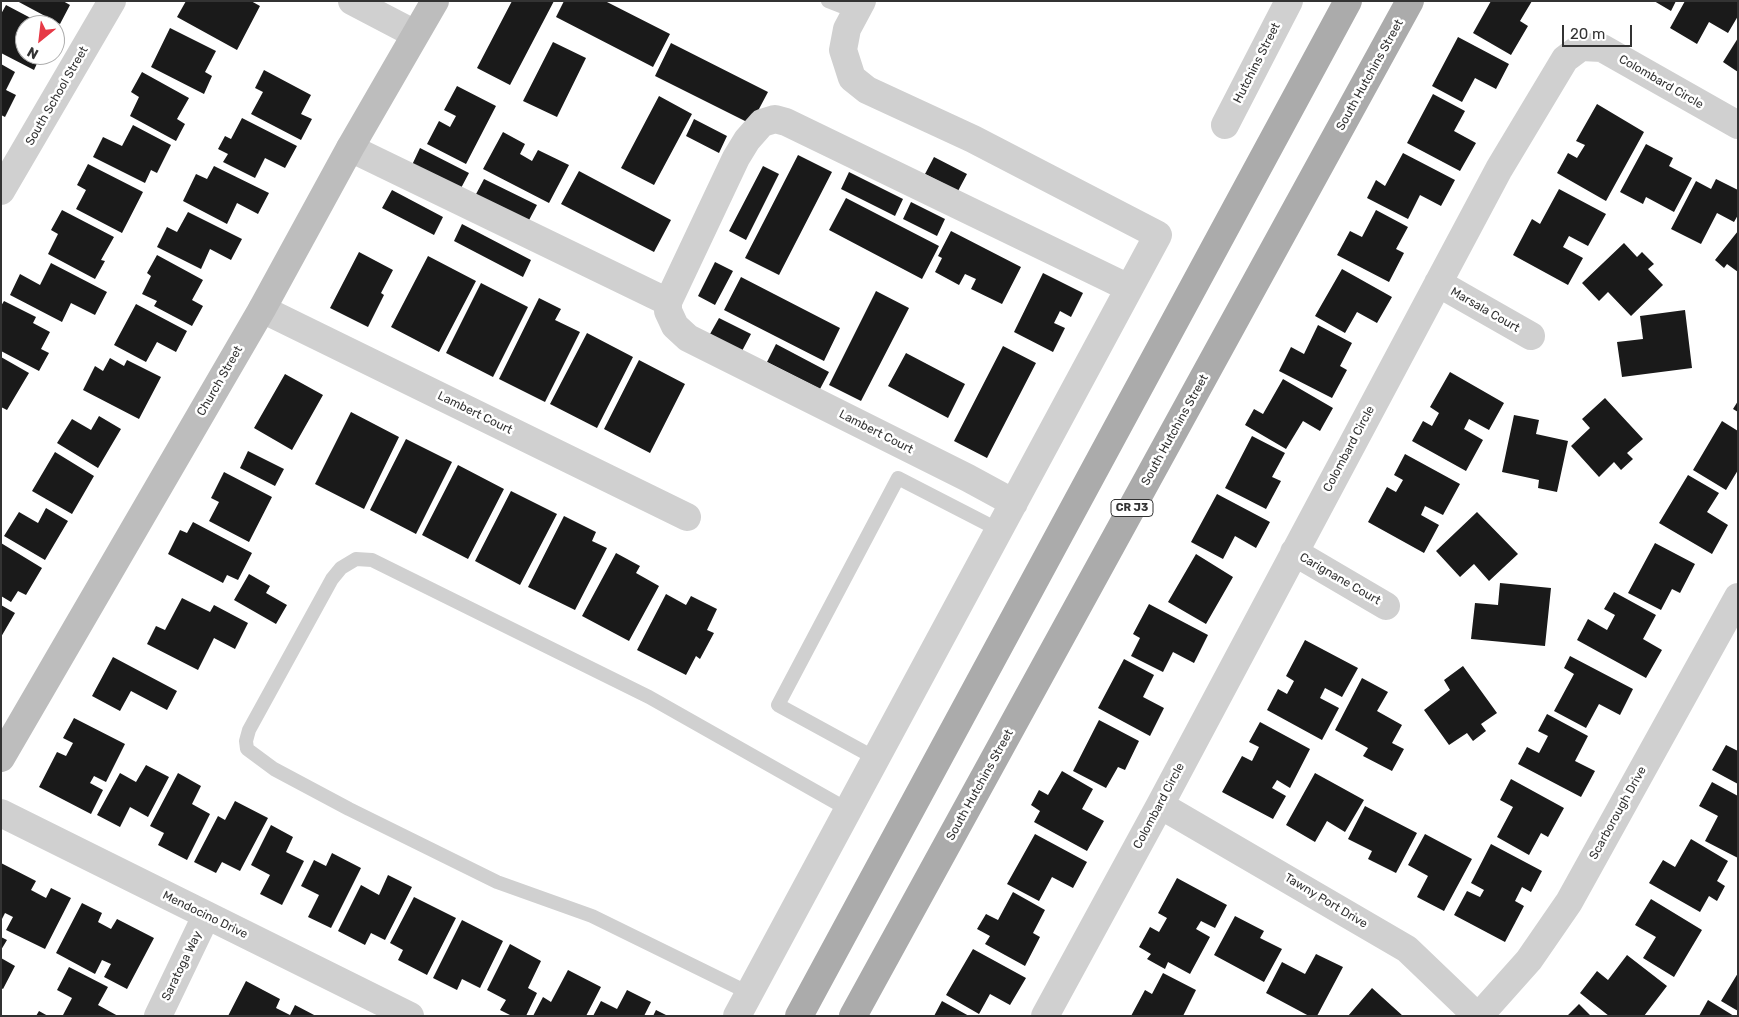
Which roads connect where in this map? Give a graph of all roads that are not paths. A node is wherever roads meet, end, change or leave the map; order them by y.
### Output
1 (112, 1) edge
2 (352, 1) edge
3 (435, 1) edge
4 (828, 1) edge
5 (1289, 1) edge
6 (1348, 1) edge
7 (1410, 1) edge
8 (859, 7) edge
9 (415, 34) junction
10 (1225, 124) dead end
11 (1738, 125) edge
12 (350, 148) junction
13 (1, 191) edge
14 (1438, 283) junction
15 (1129, 288) junction
16 (668, 302) junction
17 (262, 309) junction
18 (1531, 336) dead end
19 (1014, 503) junction
20 (687, 517) dead end
21 (999, 530) junction
22 (1294, 552) junction
23 (1738, 597) edge
24 (1386, 606) dead end
25 (1, 758) edge
26 (875, 758) junction
27 (1160, 805) junction
28 (847, 809) junction
29 (1, 813) edge
30 (206, 916) junction
31 (743, 1004) edge
32 (158, 1016) edge
33 (410, 1016) edge
34 (799, 1016) edge
35 (853, 1016) edge
36 (1045, 1016) edge
37 (1478, 1016) edge

1 - 13 street, South School Street
2 - 9 street
3 - 9 street, Church Street
4 - 8 lane
5 - 10 street, Hutchins Street
6 - 34 main road
7 - 35 main road, South Hutchins Street / CR J3
8 - 15 street
9 - 12 street, Church Street
11 - 14 street, Colombard Circle
12 - 16 street
12 - 17 street, Church Street
14 - 18 street, Marsala Court
14 - 22 street, Colombard Circle
15 - 16 street
15 - 19 street
16 - 19 street, Lambert Court
17 - 20 street, Lambert Court
17 - 25 street, Church Street
19 - 21 street
21 - 26 street
21 - 26 lane
22 - 24 street, Carignane Court
22 - 27 street, Colombard Circle
23 - 37 street, Scarborough Drive
26 - 28 street
27 - 36 street, Colombard Circle
27 - 37 street, Tawny Port Drive
28 - 31 street
28 - 31 lane
29 - 30 street, Mendocino Drive
30 - 32 street, Saratoga Way
30 - 33 street, Mendocino Drive

